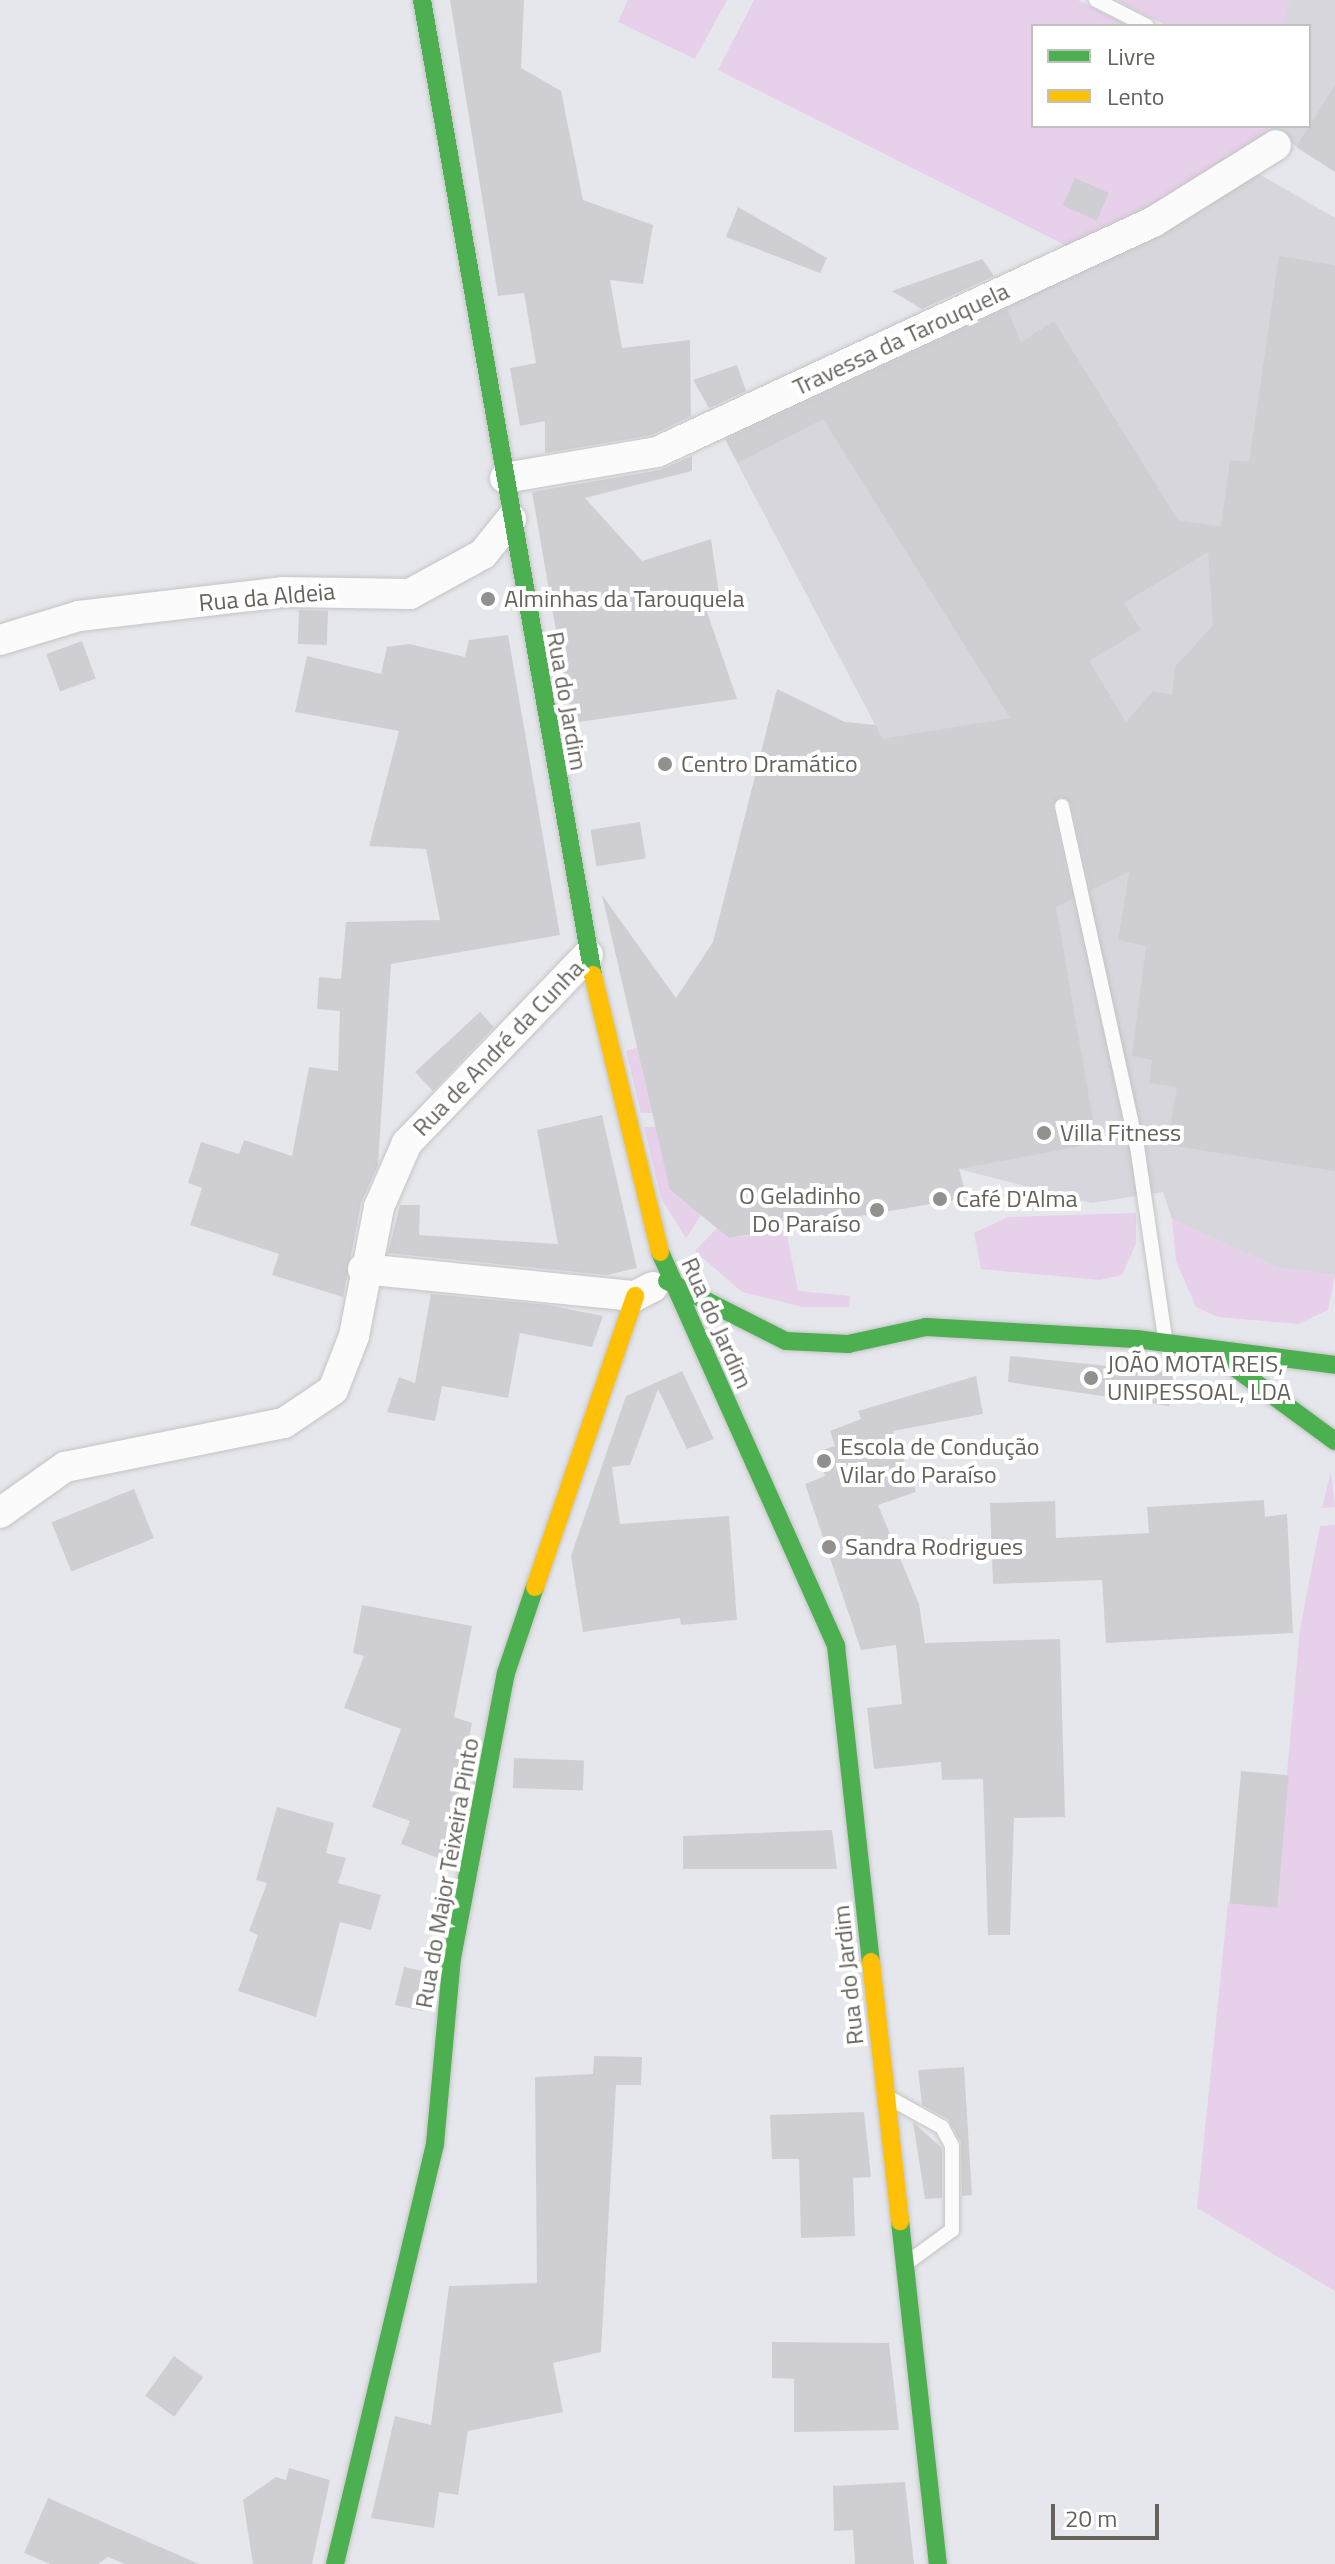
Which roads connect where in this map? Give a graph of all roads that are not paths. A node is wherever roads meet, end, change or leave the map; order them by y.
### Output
1 (422, 0) edge
2 (1096, 0) edge
3 (1143, 24) edge
4 (1276, 145) dead end
5 (505, 478) junction
6 (511, 519) junction
7 (0, 640) edge
8 (1062, 806) dead end
9 (588, 955) junction
10 (363, 1269) junction
11 (667, 1281) junction
12 (635, 1296) junction
13 (1166, 1342) junction
14 (1214, 1352) junction
15 (1335, 1365) edge
16 (1334, 1436) edge
17 (0, 1513) edge
18 (887, 2097) junction
19 (903, 2264) junction
20 (335, 2564) edge
21 (938, 2564) edge

1 - 5 main road, Rua do Jardim
2 - 3 lane
4 - 5 street, Travessa da Tarouquela
5 - 6 main road, Rua do Jardim
6 - 7 street, Rua da Aldeia
6 - 9 main road, Rua do Jardim
8 - 13 lane
9 - 10 street, Rua de André da Cunha
9 - 11 main road, Rua do Jardim
10 - 12 street
10 - 17 street, Rua de André da Cunha
11 - 12 street
11 - 13 main road
11 - 18 main road, Rua do Jardim
12 - 20 main road, Rua do Major Teixeira Pinto
13 - 14 main road
14 - 15 main road
14 - 16 main road
18 - 19 main road, Rua do Jardim
18 - 19 lane
19 - 21 main road, Rua do Jardim

